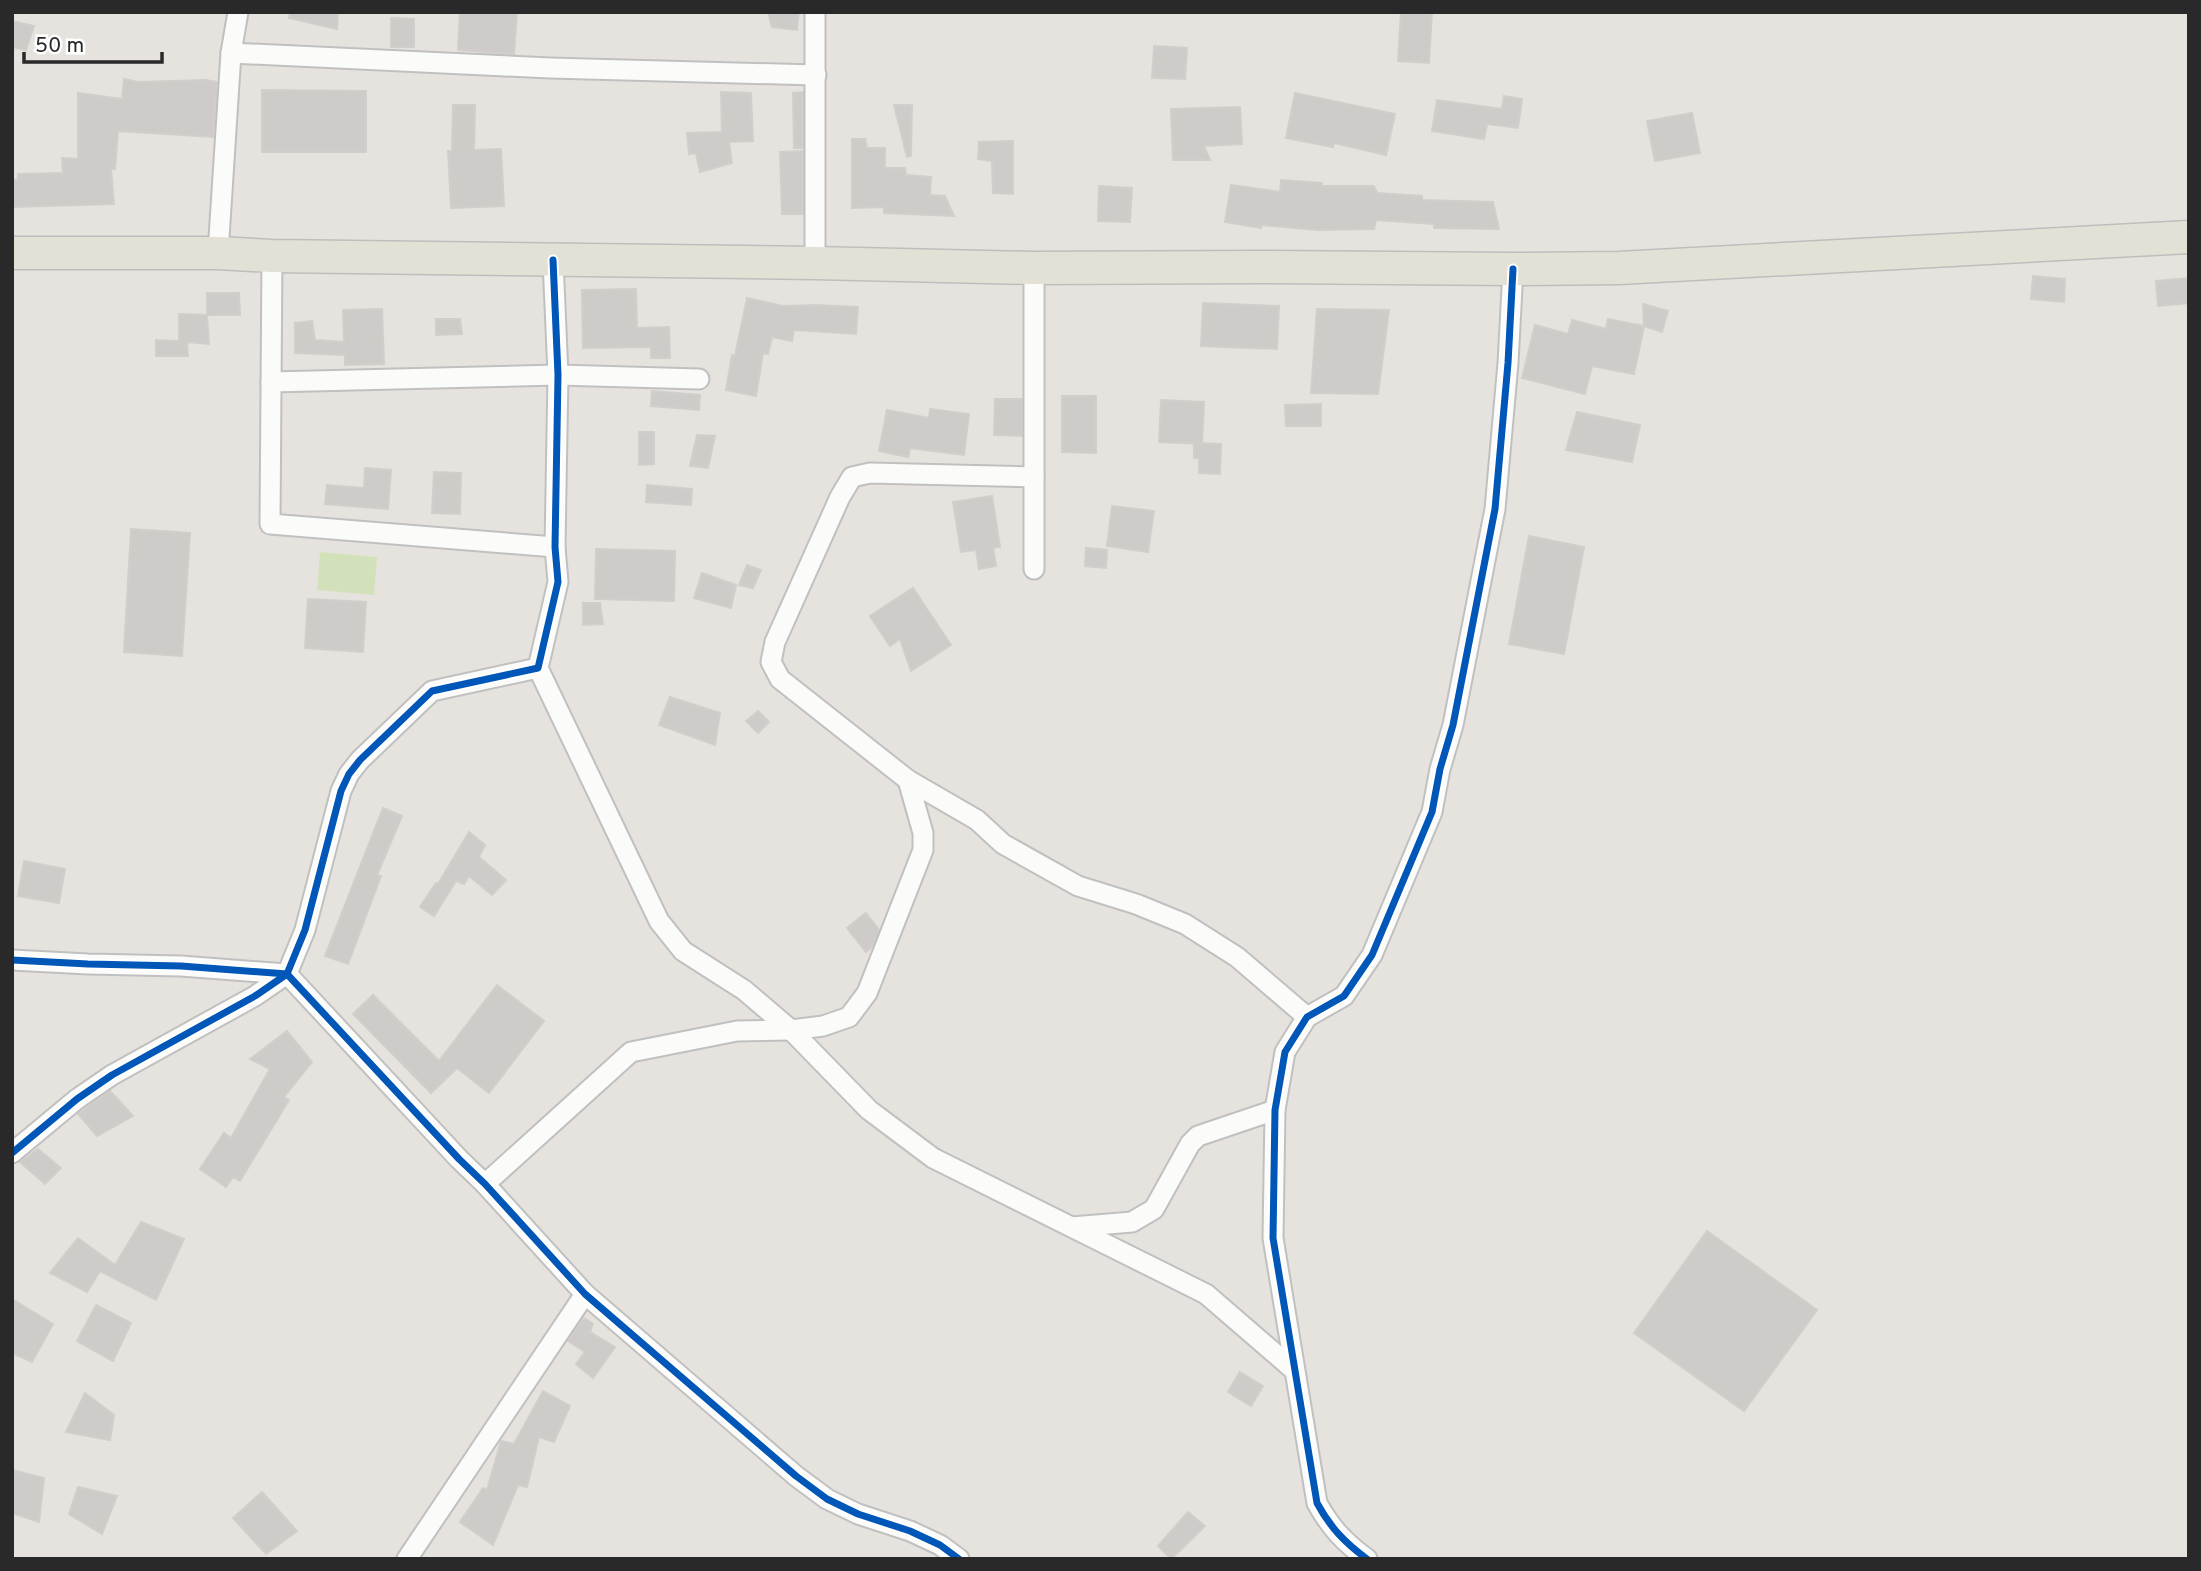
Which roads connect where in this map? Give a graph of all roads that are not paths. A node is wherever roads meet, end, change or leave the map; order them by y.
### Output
1 (238, 12) edge
2 (815, 12) edge
3 (231, 53) junction
4 (816, 75) junction
5 (2189, 237) edge
6 (12, 253) edge
7 (218, 253) junction
8 (272, 256) junction
9 (553, 260) junction
10 (816, 263) junction
11 (1034, 268) junction
12 (1513, 269) junction
13 (558, 375) junction
14 (699, 379) dead end
15 (271, 382) junction
16 (1034, 477) junction
17 (555, 547) junction
18 (1034, 569) dead end
19 (538, 668) junction
20 (908, 780) junction
21 (12, 960) edge
22 (287, 974) junction
23 (1307, 1017) junction
24 (791, 1030) junction
25 (1275, 1110) junction
26 (12, 1153) edge
27 (485, 1184) junction
28 (1071, 1227) junction
29 (585, 1294) junction
30 (1294, 1370) junction
31 (407, 1559) edge
32 (959, 1559) edge
33 (1367, 1559) edge

1 - 3 street
2 - 4 street
3 - 4 street
3 - 7 street
4 - 10 street
5 - 12 main road
6 - 7 main road
7 - 8 main road
8 - 9 main road
8 - 15 street
9 - 10 main road
9 - 13 street
10 - 11 main road
11 - 12 main road
11 - 16 street
12 - 23 street
13 - 14 street
13 - 15 street
13 - 17 street
15 - 17 street
16 - 18 street
16 - 20 street
17 - 19 street
19 - 22 street
19 - 24 street
20 - 23 street
20 - 24 street
21 - 22 street
22 - 26 street
22 - 27 street
23 - 25 street
24 - 27 street
24 - 28 street
25 - 28 street
25 - 30 street
27 - 29 street
28 - 30 street
29 - 31 street
29 - 32 street
30 - 33 street

